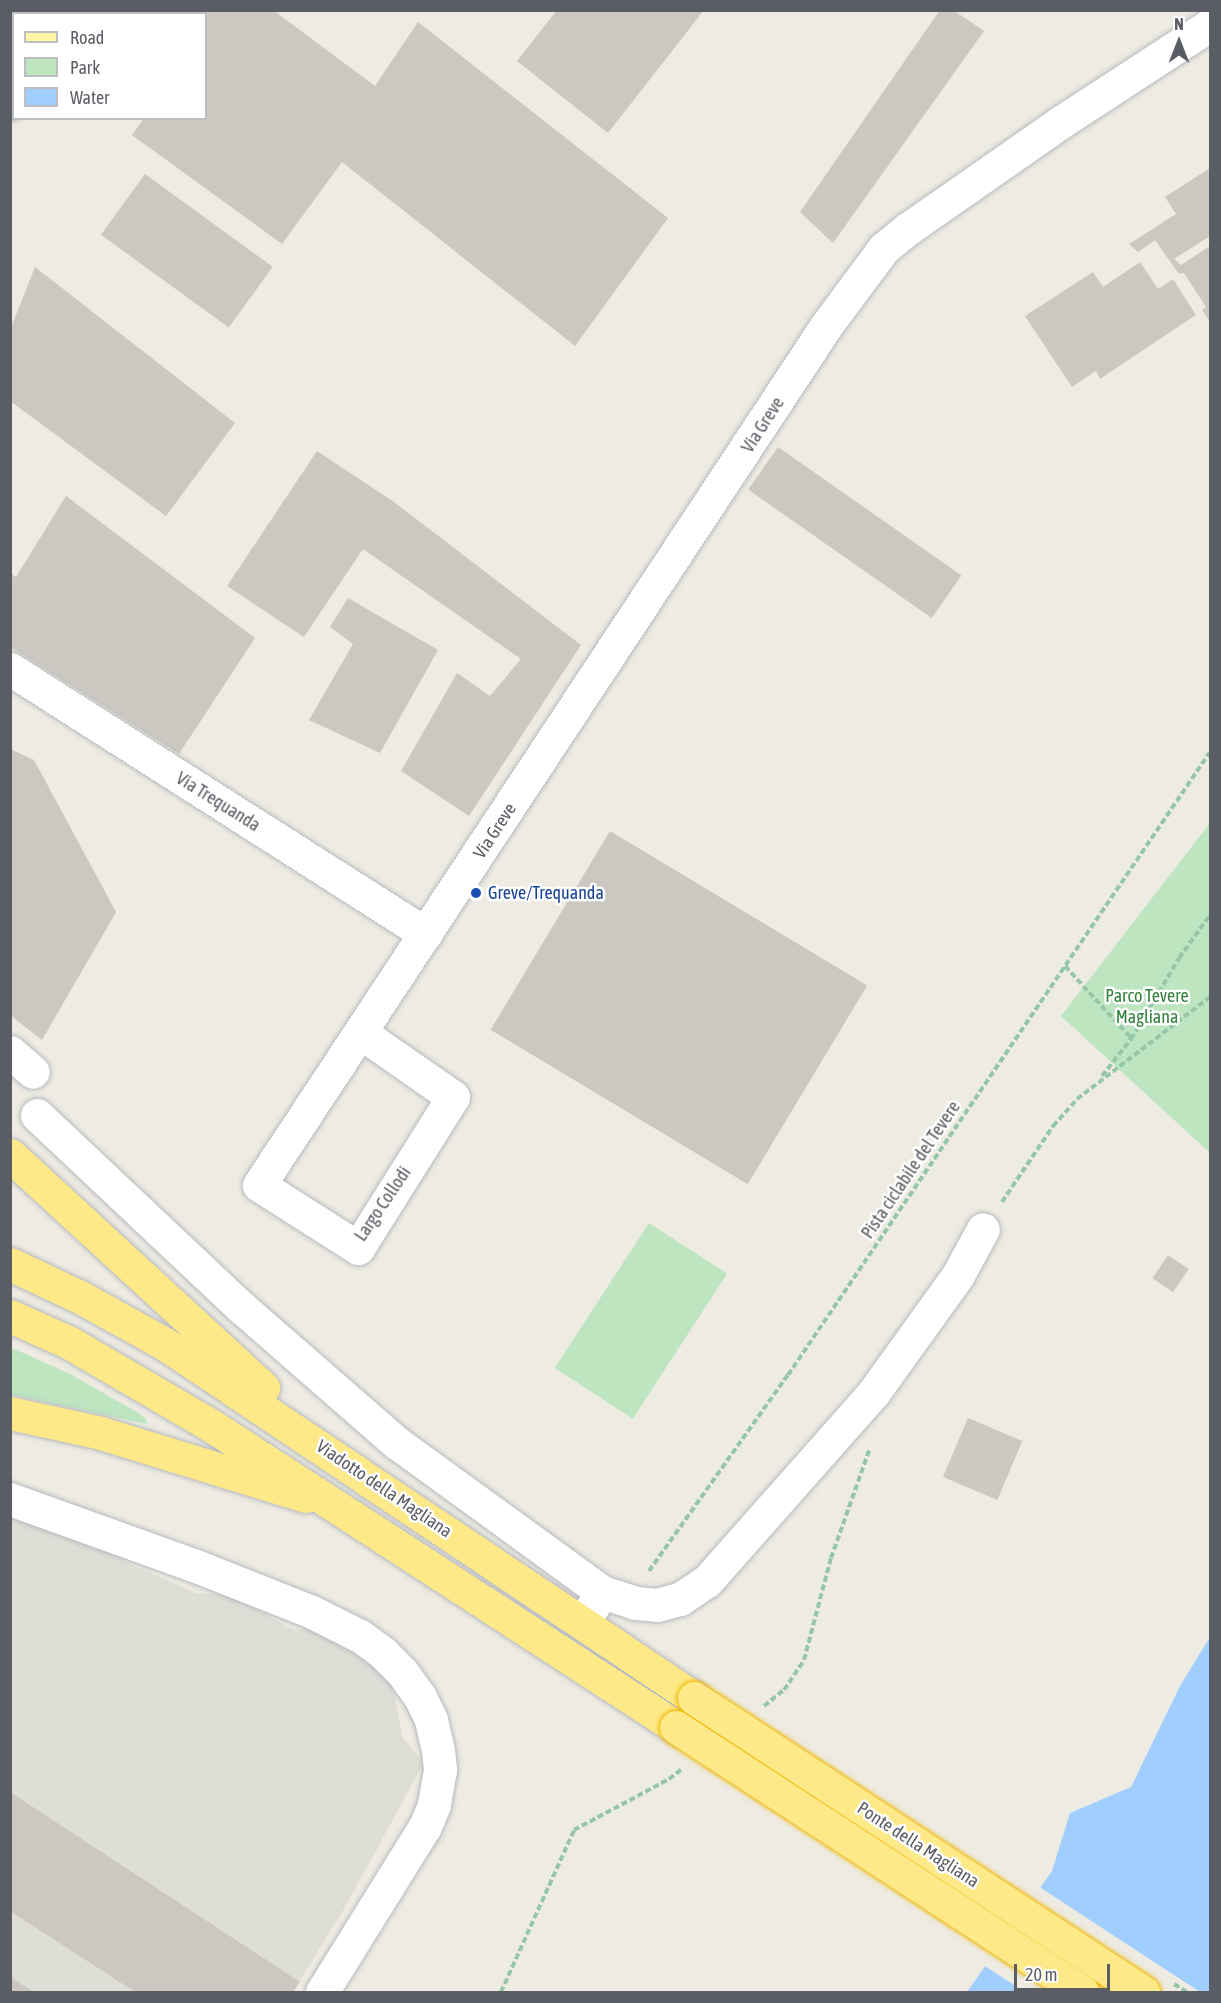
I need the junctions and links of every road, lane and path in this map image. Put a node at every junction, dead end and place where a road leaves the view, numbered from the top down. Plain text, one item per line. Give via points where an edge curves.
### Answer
1 (1210, 25) edge
2 (10, 669) edge
3 (1210, 752) edge
4 (1210, 915) edge
5 (426, 934) junction
6 (1065, 966) junction
7 (1210, 997) edge
8 (361, 1033) junction
9 (1131, 1039) junction
10 (1098, 1080) junction
11 (37, 1115) dead end
12 (10, 1155) edge
13 (983, 1229) joint
14 (10, 1264) edge
15 (10, 1316) edge
16 (10, 1413) edge
17 (870, 1447) dead end
18 (340, 1460) junction
19 (10, 1499) edge
20 (331, 1502) junction
21 (602, 1592) junction
22 (635, 1603) junction
23 (583, 1623) junction
24 (784, 1690) dead end
25 (694, 1698) joint
26 (669, 1779) dead end
27 (322, 1992) edge
28 (501, 1992) edge
29 (1082, 1992) edge
30 (1143, 1992) edge

1 - 5 street, Via Greve via 1061,122 884,248 826,326
2 - 5 street, Via Trequanda
3 - 6 path, Pista ciclabile del Tevere
4 - 9 path via 1179,958
5 - 8 street, Largo Collodi
6 - 9 path
6 - 22 path, Pista ciclabile del Tevere via 795,1365 645,1577
7 - 10 path
8 - 8 street, Largo Collodi via 258,1185 358,1248 453,1097
9 - 10 path
10 - 13 path via 1053,1126
11 - 21 street via 242,1308 397,1443
12 - 18 highway
13 - 22 street via 958,1275 874,1392 707,1581 668,1603
14 - 18 highway, Viadotto della Magliana via 165,1344
15 - 20 highway via 49,1333 212,1426
16 - 20 highway via 101,1433 237,1477
17 - 24 path via 831,1558 804,1660
18 - 23 highway, Viadotto della Magliana
19 - 27 street via 312,1612 377,1649 402,1672 420,1697 438,1749 440,1770 434,1805 424,1828
20 - 29 highway, Ponte della Magliana, bridge
21 - 22 street
21 - 23 street
23 - 25 highway, Viadotto della Magliana
25 - 30 highway, Ponte della Magliana, bridge
26 - 28 path via 574,1830

